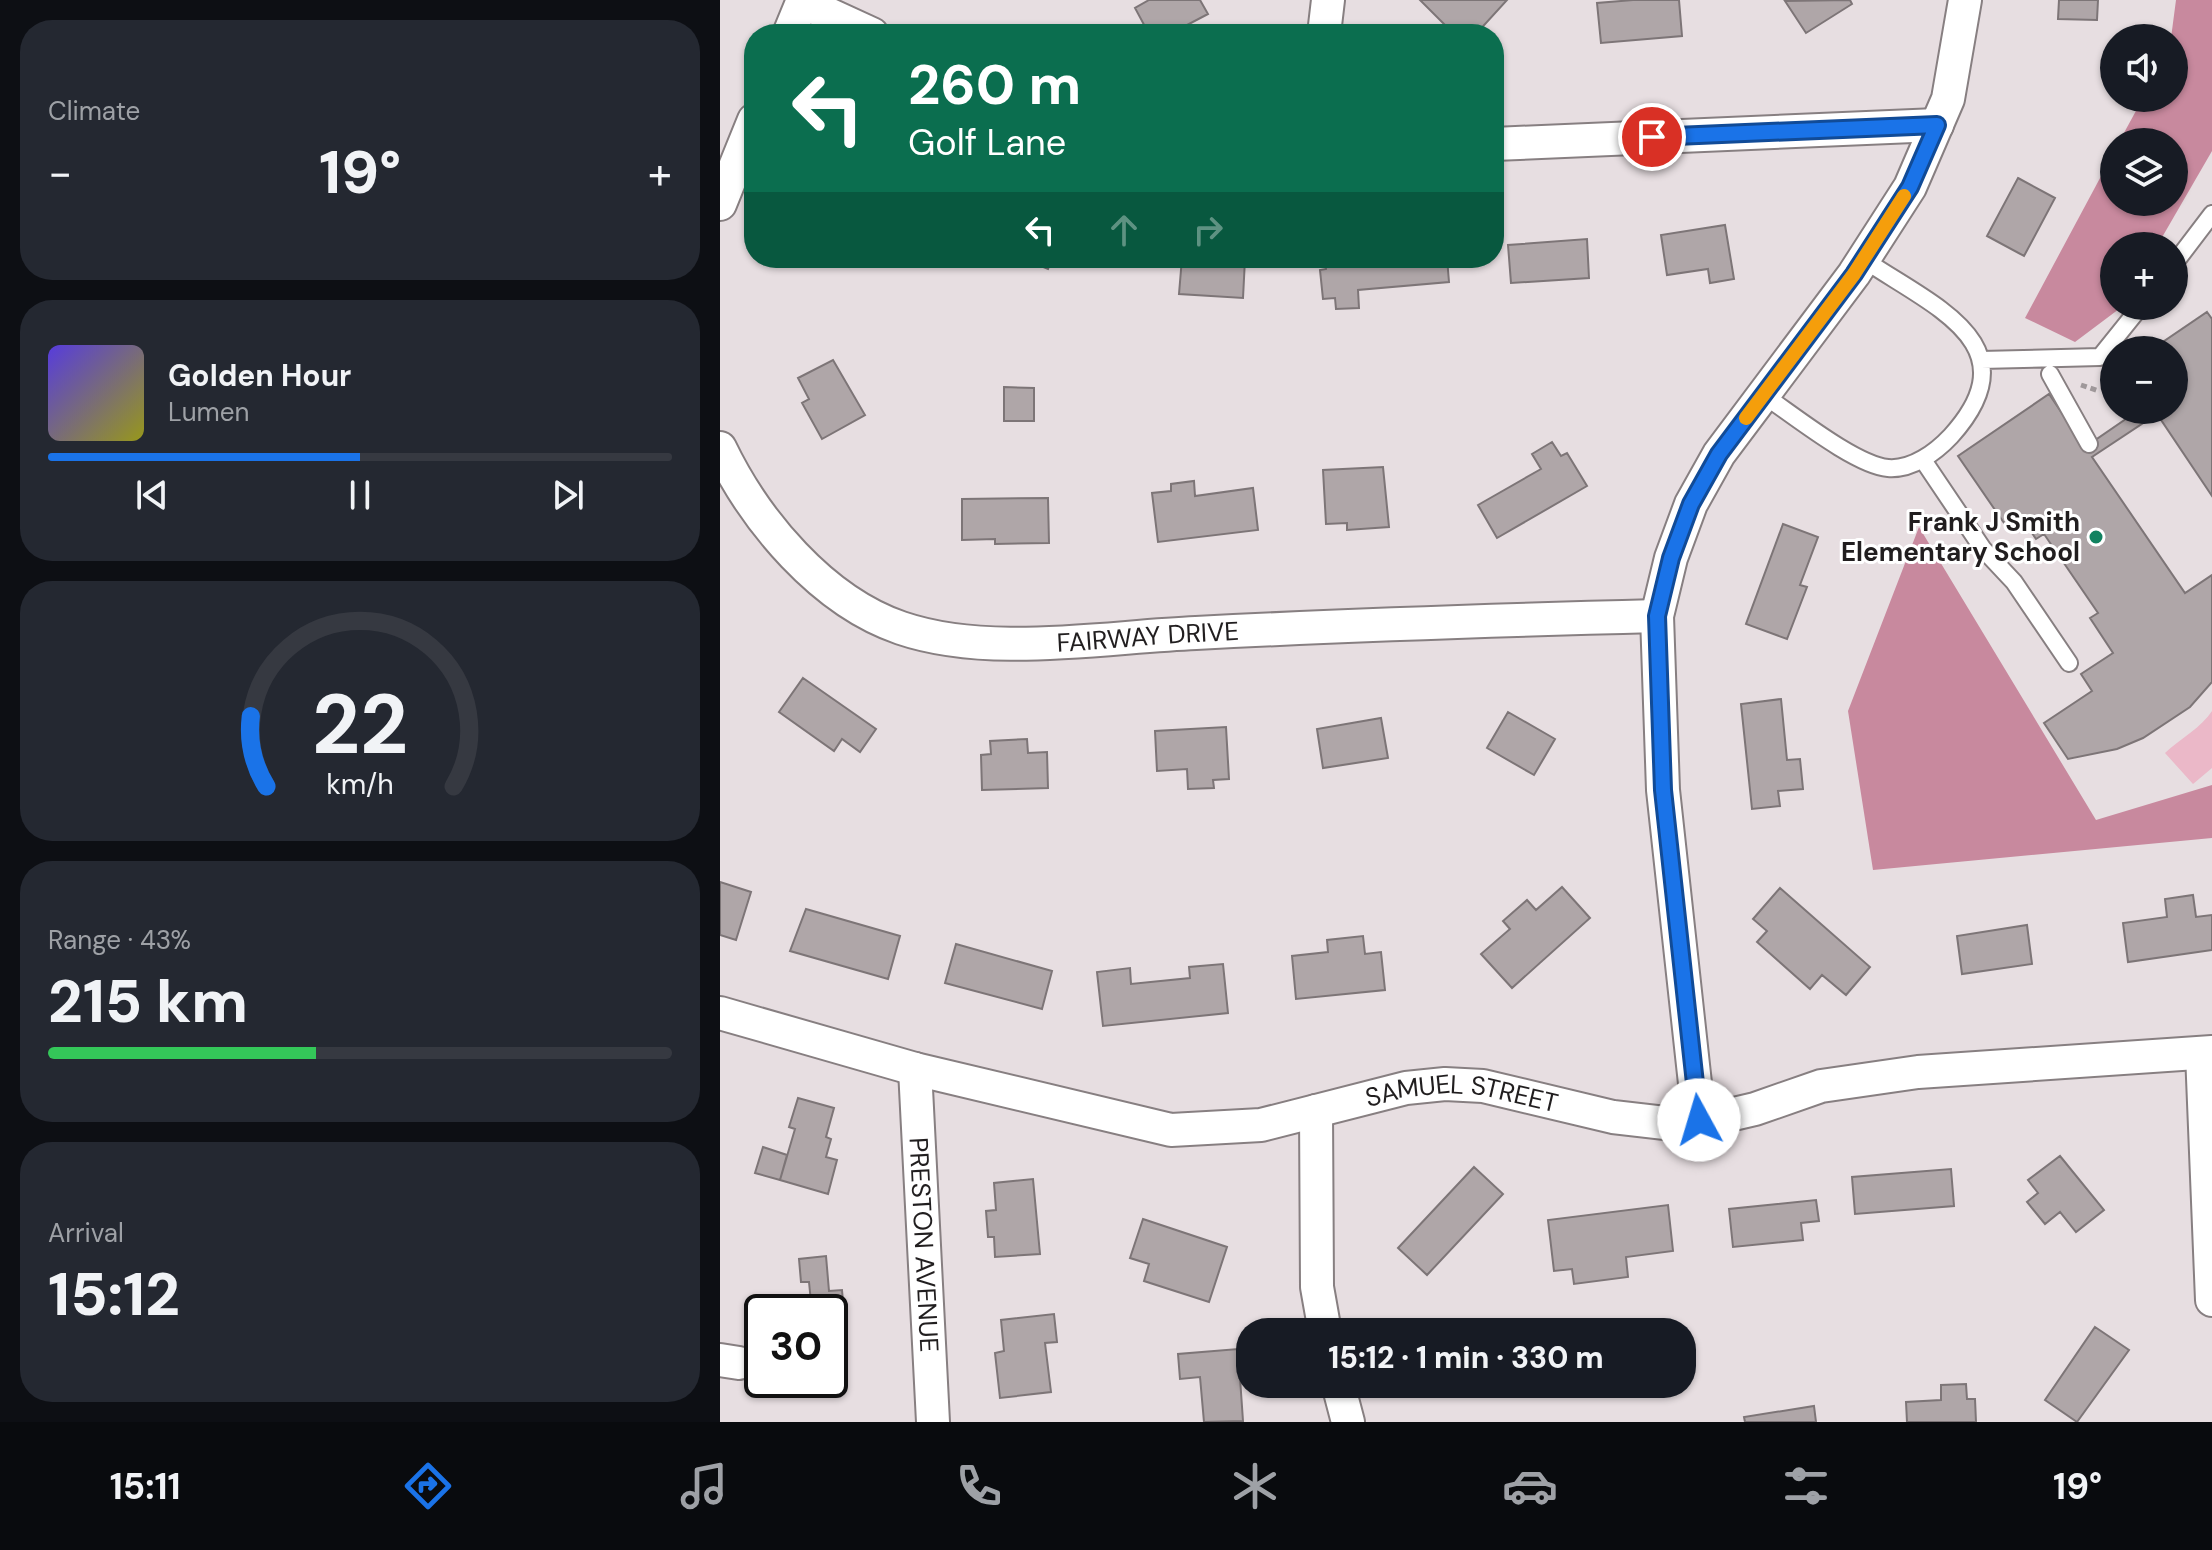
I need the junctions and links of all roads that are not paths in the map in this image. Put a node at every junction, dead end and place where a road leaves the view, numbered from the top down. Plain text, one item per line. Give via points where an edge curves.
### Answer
1 (1328, 0) edge
2 (1965, 0) edge
3 (802, 1) edge
4 (793, 24) edge
5 (851, 24) edge
6 (1325, 24) edge
7 (1937, 125) junction
8 (1504, 144) edge
9 (744, 145) edge
10 (720, 204) edge
11 (2212, 214) edge
12 (2188, 246) edge
13 (1863, 259) junction
14 (2130, 320) edge
15 (1981, 360) junction
16 (2050, 374) dead end
17 (1762, 394) junction
18 (2089, 444) dead end
19 (720, 448) edge
20 (1923, 460) junction
21 (1657, 616) junction
22 (2069, 663) dead end
23 (720, 1013) edge
24 (2207, 1052) edge
25 (915, 1069) junction
26 (1316, 1111) junction
27 (1699, 1120) junction
28 (2212, 1300) edge
29 (1323, 1318) edge
30 (1342, 1398) edge
31 (933, 1422) edge
32 (1348, 1422) edge

1 - 6 street
2 - 7 street via 1948,99
3 - 4 street
3 - 5 street
7 - 8 street
7 - 13 street via 1910,187
9 - 10 street
11 - 12 lane
13 - 15 lane via 1962,326
13 - 17 street
14 - 15 lane via 2100,357
15 - 20 lane via 1979,397 1966,419
16 - 18 lane
17 - 20 lane via 1867,463 1891,469
17 - 21 street via 1691,504
19 - 21 street, FAIRWAY DRIVE via 752,505 832,588 886,622 934,638 973,643
20 - 22 lane
21 - 27 street via 1663,790
23 - 25 street, SAMUEL STREET
24 - 27 street, SAMUEL STREET via 1918,1072 1821,1086 1755,1109
24 - 28 street
25 - 26 street, SAMUEL STREET via 1171,1130 1261,1125
25 - 31 street, PRESTON AVENUE
26 - 27 street, SAMUEL STREET via 1406,1088 1445,1084 1483,1086 1613,1117 1665,1123
26 - 29 street via 1317,1287
30 - 32 street

